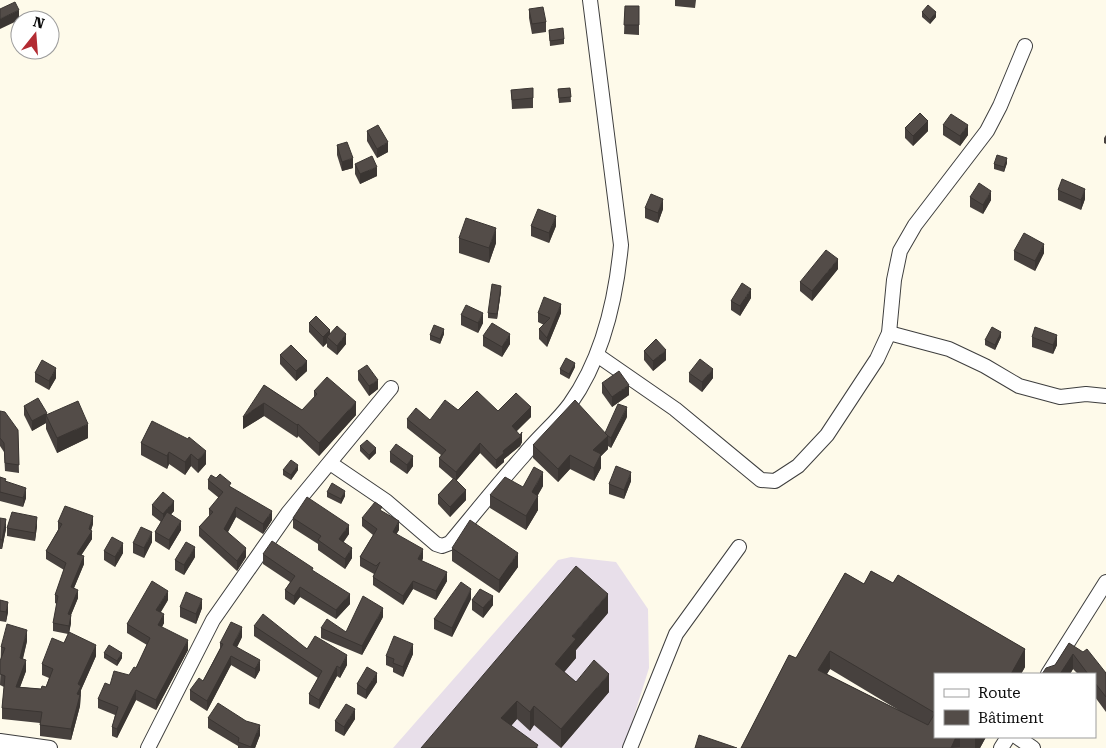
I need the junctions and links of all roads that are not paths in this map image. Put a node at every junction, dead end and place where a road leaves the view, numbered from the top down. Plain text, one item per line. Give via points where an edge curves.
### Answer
1 (590, 0) edge
2 (1025, 46) dead end
3 (889, 332) junction
4 (597, 355) junction
5 (391, 388) dead end
6 (1106, 396) edge
7 (330, 462) junction
8 (739, 547) dead end
9 (1106, 582) edge
10 (1049, 673) edge
11 (1018, 738) edge
12 (0, 741) edge
13 (50, 748) edge
14 (148, 748) edge
15 (630, 748) edge
16 (1033, 748) edge

1 - 4 street via 621,245 619,271
2 - 3 street via 987,131 915,224 900,251
3 - 4 street via 877,359 827,435 798,466 776,481 760,480 675,409
3 - 6 street via 948,349 1019,386 1060,397
4 - 7 street via 570,403 450,543 436,544 393,506
5 - 7 street
7 - 14 street via 288,513 212,620
8 - 15 street via 676,634
9 - 10 street
11 - 16 street
12 - 13 street

